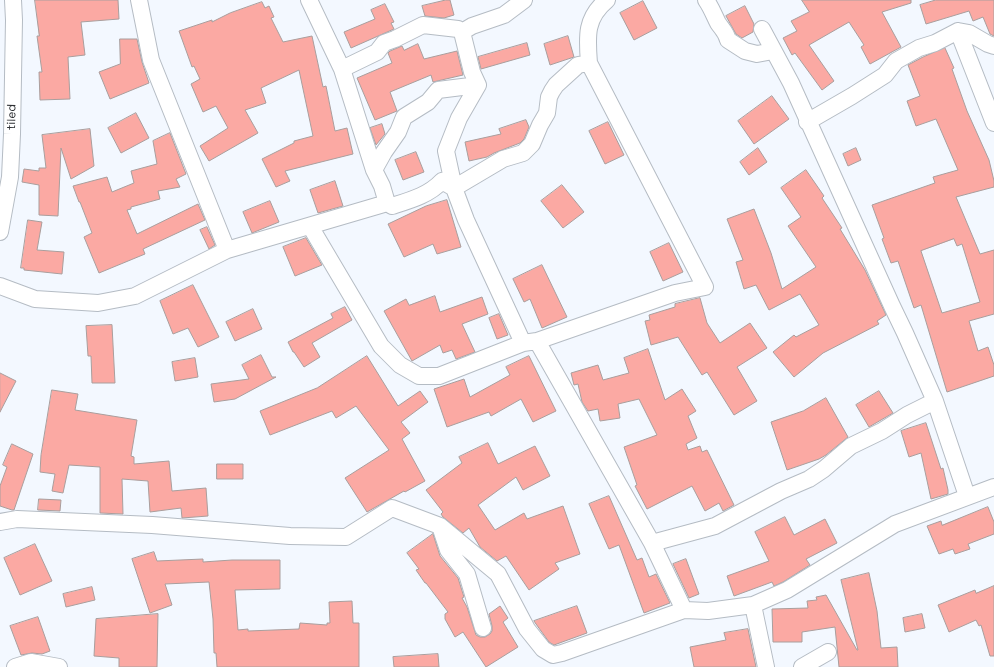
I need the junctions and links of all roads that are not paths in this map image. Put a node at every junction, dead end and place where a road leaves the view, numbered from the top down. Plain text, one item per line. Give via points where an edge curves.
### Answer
1 (13, 0) edge
2 (139, 0) edge
3 (309, 0) edge
4 (524, 0) edge
5 (607, 0) edge
6 (706, 0) edge
7 (762, 29) dead end
8 (958, 31) junction
9 (462, 32) junction
10 (994, 46) edge
11 (773, 51) junction
12 (589, 63) junction
13 (342, 69) junction
14 (478, 85) junction
15 (993, 118) edge
16 (807, 122) junction
17 (6, 133) edge
18 (374, 170) junction
19 (454, 188) junction
20 (387, 203) junction
21 (310, 226) junction
22 (0, 232) edge
23 (227, 250) junction
24 (0, 286) edge
25 (530, 342) junction
26 (935, 401) junction
27 (994, 487) edge
28 (967, 496) junction
29 (0, 522) edge
30 (440, 526) junction
31 (652, 543) junction
32 (753, 605) junction
33 (684, 610) junction
34 (483, 628) dead end
35 (828, 652) dead end
36 (15, 667) edge
37 (59, 667) edge
38 (766, 667) edge
39 (802, 667) edge

1 - 17 street, tiled via 14,28
2 - 23 street via 152,60
3 - 13 street
4 - 9 street via 504,15
5 - 12 street via 595,14 587,36
6 - 11 street via 718,23 727,33 728,40 757,54
7 - 11 street
8 - 10 street via 969,33
8 - 15 street
8 - 16 street via 896,61 885,74
9 - 13 street via 458,29 423,25 384,43 377,52
9 - 14 street
11 - 16 street via 791,83
12 - 19 street via 578,65 556,85 549,97 547,113 532,144 523,153 503,158
12 - 25 street via 705,287 675,293
13 - 18 street
14 - 18 street via 438,90 428,102 404,117 398,132
14 - 19 street via 459,118 446,151
16 - 26 street
17 - 22 street, tiled via 10,177
18 - 20 street
19 - 20 street via 442,181 416,199 392,206
19 - 25 street via 466,220
20 - 21 street
21 - 23 street
21 - 25 street via 381,346 400,364 419,376 439,376
23 - 24 street via 135,296 98,303 35,299
25 - 31 street
26 - 28 street
26 - 31 street via 851,446 809,479 715,526
27 - 28 street
28 - 32 street via 895,524 787,590
29 - 30 street via 17,520 144,525 290,536 346,537 392,508
30 - 33 street via 498,574 527,629 543,649 553,655
30 - 34 street via 448,550 467,574
31 - 33 street
32 - 33 street via 708,611
32 - 38 street
35 - 39 street
36 - 37 street via 31,662

